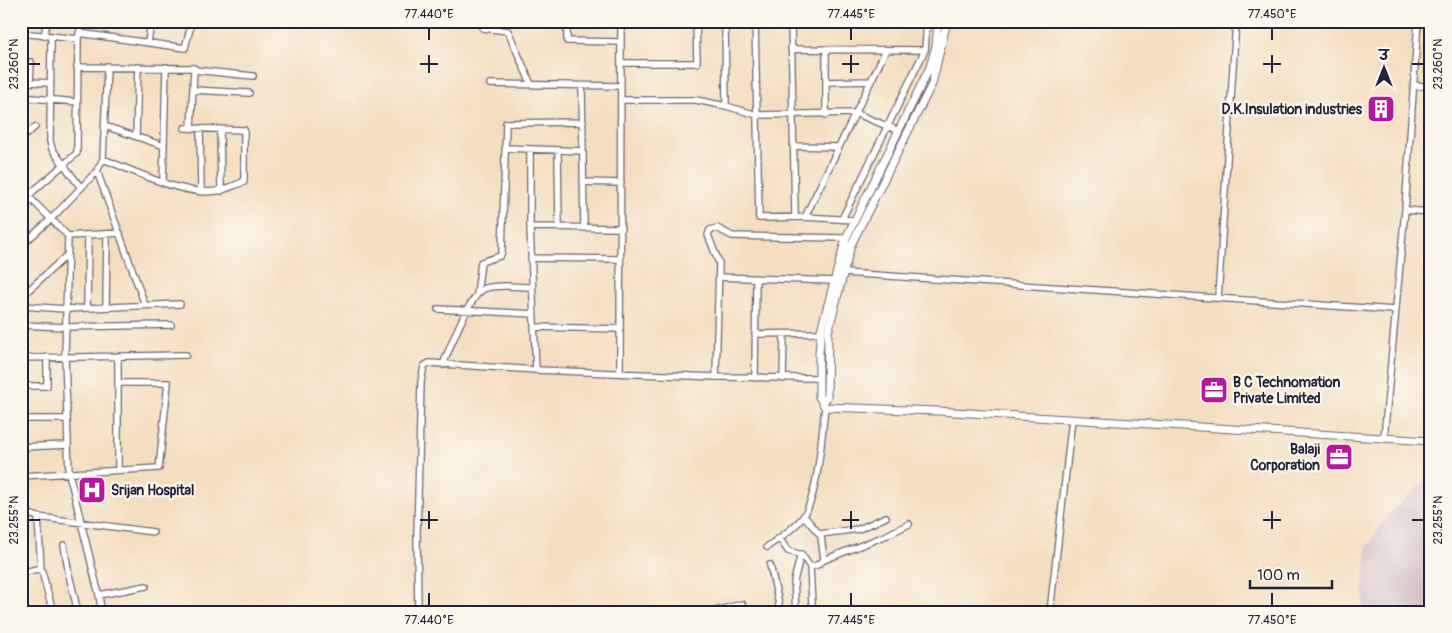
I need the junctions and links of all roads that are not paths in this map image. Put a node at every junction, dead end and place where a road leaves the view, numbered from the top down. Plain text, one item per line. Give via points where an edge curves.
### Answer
1 (47, 21) edge
2 (82, 21) edge
3 (151, 21) edge
4 (167, 21) edge
5 (567, 21) edge
6 (621, 21) edge
7 (696, 21) edge
8 (725, 21) edge
9 (755, 21) edge
10 (791, 21) edge
11 (927, 21) edge
12 (938, 21) edge
13 (947, 21) edge
14 (1236, 21) edge
15 (1418, 21) edge
16 (191, 23) edge
17 (483, 28) dead end
18 (21, 33) edge
19 (44, 36) junction
20 (51, 36) junction
21 (78, 36) junction
22 (621, 42) junction
23 (148, 43) junction
24 (791, 49) junction
25 (826, 49) junction
26 (886, 50) junction
27 (925, 50) junction
28 (30, 62) dead end
29 (621, 63) junction
30 (77, 66) junction
31 (107, 66) junction
32 (138, 67) junction
33 (166, 67) junction
34 (194, 70) junction
35 (254, 76) dead end
36 (871, 81) junction
37 (826, 82) junction
38 (50, 83) junction
39 (490, 84) dead end
40 (531, 84) junction
41 (1414, 85) junction
42 (582, 86) junction
43 (621, 86) junction
44 (1431, 87) edge
45 (192, 90) junction
46 (249, 93) dead end
47 (21, 98) edge
48 (50, 100) junction
49 (621, 100) junction
50 (77, 102) junction
51 (726, 106) junction
52 (855, 113) junction
53 (793, 114) junction
54 (826, 114) junction
55 (756, 115) junction
56 (583, 122) junction
57 (105, 126) junction
58 (887, 126) junction
59 (35, 127) dead end
60 (200, 128) junction
61 (220, 129) junction
62 (899, 130) junction
63 (136, 136) junction
64 (22, 137) edge
65 (164, 146) junction
66 (793, 146) junction
67 (839, 147) junction
68 (506, 148) junction
69 (530, 149) junction
70 (558, 150) junction
71 (583, 150) junction
72 (103, 159) junction
73 (64, 165) junction
74 (97, 171) junction
75 (163, 182) junction
76 (583, 182) junction
77 (621, 183) junction
78 (81, 188) junction
79 (21, 189) edge
80 (221, 191) junction
81 (201, 192) junction
82 (28, 196) junction
83 (21, 202) edge
84 (1405, 210) junction
85 (1431, 212) edge
86 (795, 217) junction
87 (805, 217) junction
88 (52, 218) junction
89 (842, 219) junction
90 (855, 220) junction
91 (530, 227) junction
92 (559, 227) junction
93 (584, 228) junction
94 (620, 228) junction
95 (120, 233) junction
96 (107, 234) junction
97 (68, 236) junction
98 (88, 236) junction
99 (846, 238) junction
100 (21, 246) edge
101 (66, 256) junction
102 (531, 258) junction
103 (620, 260) junction
104 (844, 273) junction
105 (719, 277) junction
106 (756, 278) junction
107 (834, 280) junction
108 (532, 287) junction
109 (477, 294) junction
110 (21, 296) edge
111 (1218, 298) junction
112 (180, 304) dead end
113 (145, 305) junction
114 (21, 306) edge
115 (106, 306) junction
116 (86, 308) junction
117 (66, 309) junction
118 (438, 309) dead end
119 (1395, 310) junction
120 (466, 311) junction
121 (533, 314) junction
122 (21, 325) edge
123 (171, 325) dead end
124 (534, 326) junction
125 (65, 327) junction
126 (620, 329) junction
127 (821, 333) junction
128 (755, 334) junction
129 (784, 335) junction
130 (186, 355) dead end
131 (118, 356) junction
132 (47, 357) junction
133 (65, 357) junction
134 (21, 358) edge
135 (443, 365) junction
136 (536, 370) junction
137 (620, 372) junction
138 (716, 377) junction
139 (755, 378) junction
140 (819, 378) junction
141 (782, 379) junction
142 (118, 383) junction
143 (21, 386) edge
144 (824, 405) junction
145 (21, 419) edge
146 (66, 419) junction
147 (1072, 419) junction
148 (1384, 438) junction
149 (1431, 441) edge
150 (68, 445) junction
151 (21, 447) edge
152 (118, 470) junction
153 (69, 473) junction
154 (21, 476) edge
155 (21, 511) edge
156 (804, 516) junction
157 (38, 517) junction
158 (886, 517) dead end
159 (82, 521) junction
160 (909, 524) dead end
161 (153, 532) dead end
162 (820, 534) junction
163 (779, 538) junction
164 (64, 546) dead end
165 (767, 547) dead end
166 (801, 554) junction
167 (824, 560) junction
168 (770, 565) dead end
169 (810, 567) junction
170 (41, 568) junction
171 (21, 573) edge
172 (146, 586) dead end
173 (99, 595) junction
174 (812, 604) dead end
175 (728, 610) edge
176 (53, 612) edge
177 (78, 612) edge
178 (93, 612) edge
179 (418, 612) edge
180 (711, 612) edge
181 (744, 612) edge
182 (778, 612) edge
183 (796, 612) edge
184 (1050, 612) edge

1 - 19 street
2 - 21 street
3 - 23 street
4 - 16 street
5 - 22 street via 567,42
6 - 22 street
7 - 29 street via 697,63
8 - 51 street
9 - 55 street
10 - 24 street
11 - 27 street
12 - 62 street via 930,66
13 - 104 street via 932,84 854,236
14 - 111 street
15 - 41 street
16 - 23 street via 185,48
17 - 40 street via 508,30
18 - 19 street
19 - 20 street
20 - 21 street
20 - 38 street
21 - 23 street
21 - 30 street
22 - 29 street
24 - 25 street
24 - 53 street
25 - 26 street
25 - 37 street
26 - 27 street
26 - 36 street
27 - 58 street
28 - 38 street via 30,82
29 - 43 street
30 - 31 street
30 - 50 street
31 - 32 street
31 - 57 street
32 - 33 street
32 - 63 street
33 - 34 street
33 - 65 street
34 - 35 street
34 - 45 street
36 - 37 street
36 - 52 street
37 - 54 street
38 - 48 street
39 - 40 street
40 - 42 street
41 - 44 street
41 - 84 street
42 - 43 street
42 - 56 street
43 - 49 street
45 - 46 street
45 - 60 street via 188,128
47 - 48 street
48 - 50 street
48 - 73 street via 50,141
49 - 51 street via 696,100
49 - 77 street
50 - 73 street via 77,153
51 - 55 street
52 - 54 street
52 - 58 street
52 - 67 street
53 - 54 street
53 - 55 street
53 - 66 street
55 - 86 street via 759,218
56 - 68 street via 506,123
56 - 71 street
57 - 63 street
57 - 72 street
58 - 62 street
58 - 89 street
59 - 64 street
60 - 61 street
60 - 81 street
61 - 80 street
61 - 80 street via 244,130 244,182
62 - 90 street
63 - 65 street
65 - 75 street
66 - 67 street
66 - 86 street
67 - 87 street
68 - 69 street
68 - 109 street via 502,252 500,256 481,262
69 - 70 street
69 - 91 street
70 - 71 street
70 - 92 street
71 - 76 street
72 - 74 street
72 - 75 street
73 - 78 street
73 - 82 street
74 - 78 street
74 - 95 street
75 - 81 street
76 - 77 street
76 - 93 street
77 - 94 street
78 - 88 street
79 - 82 street
80 - 81 street
82 - 83 street
82 - 88 street
84 - 85 street
84 - 119 street
86 - 87 street
87 - 89 street
88 - 97 street
88 - 100 street
89 - 90 street
90 - 99 street
91 - 92 street
91 - 102 street
92 - 93 street
93 - 94 street
94 - 103 street
95 - 96 street
95 - 113 street
96 - 98 street
96 - 115 street
97 - 98 street
97 - 101 street
98 - 116 street
99 - 105 street via 732,236 713,228 708,235 719,263
99 - 107 street
101 - 110 street
101 - 117 street
102 - 103 street
102 - 108 street
103 - 126 street
104 - 111 street
104 - 144 street via 828,332
105 - 106 street
105 - 138 street
106 - 107 street
106 - 128 street
107 - 127 street
108 - 109 street via 495,286 483,288
108 - 121 street
109 - 120 street
111 - 119 street
112 - 113 street
113 - 115 street
114 - 117 street
115 - 116 street
116 - 117 street
117 - 125 street
118 - 120 street
119 - 148 street
120 - 121 street
120 - 135 street
121 - 124 street
122 - 125 street
123 - 125 street
124 - 126 street
124 - 136 street
125 - 133 street
126 - 137 street
127 - 129 street
127 - 140 street
128 - 129 street
128 - 139 street
129 - 141 street
130 - 131 street
131 - 133 street
131 - 142 street
132 - 133 street
132 - 134 street
132 - 143 street via 47,386
133 - 146 street
135 - 136 street
135 - 179 street via 429,364 422,369
136 - 137 street
137 - 138 street
138 - 139 street
139 - 141 street
140 - 141 street
140 - 144 street via 819,397
142 - 152 street
142 - 152 street via 168,382 159,468
144 - 147 street
144 - 156 street via 813,498
145 - 146 street
146 - 150 street
147 - 148 street
147 - 184 street
148 - 149 street
150 - 151 street
150 - 153 street
152 - 153 street
153 - 154 street
153 - 159 street
155 - 157 street
156 - 162 street
156 - 163 street
157 - 159 street
157 - 170 street
158 - 162 street via 859,529
159 - 161 street
159 - 173 street
160 - 167 street
162 - 167 street
163 - 165 street
163 - 166 street via 788,551
164 - 177 street
166 - 169 street
166 - 183 street via 794,581
167 - 169 street
168 - 182 street
169 - 174 street
170 - 171 street
170 - 176 street
172 - 173 street
173 - 178 street via 101,608
175 - 180 street
175 - 181 street via 742,604

